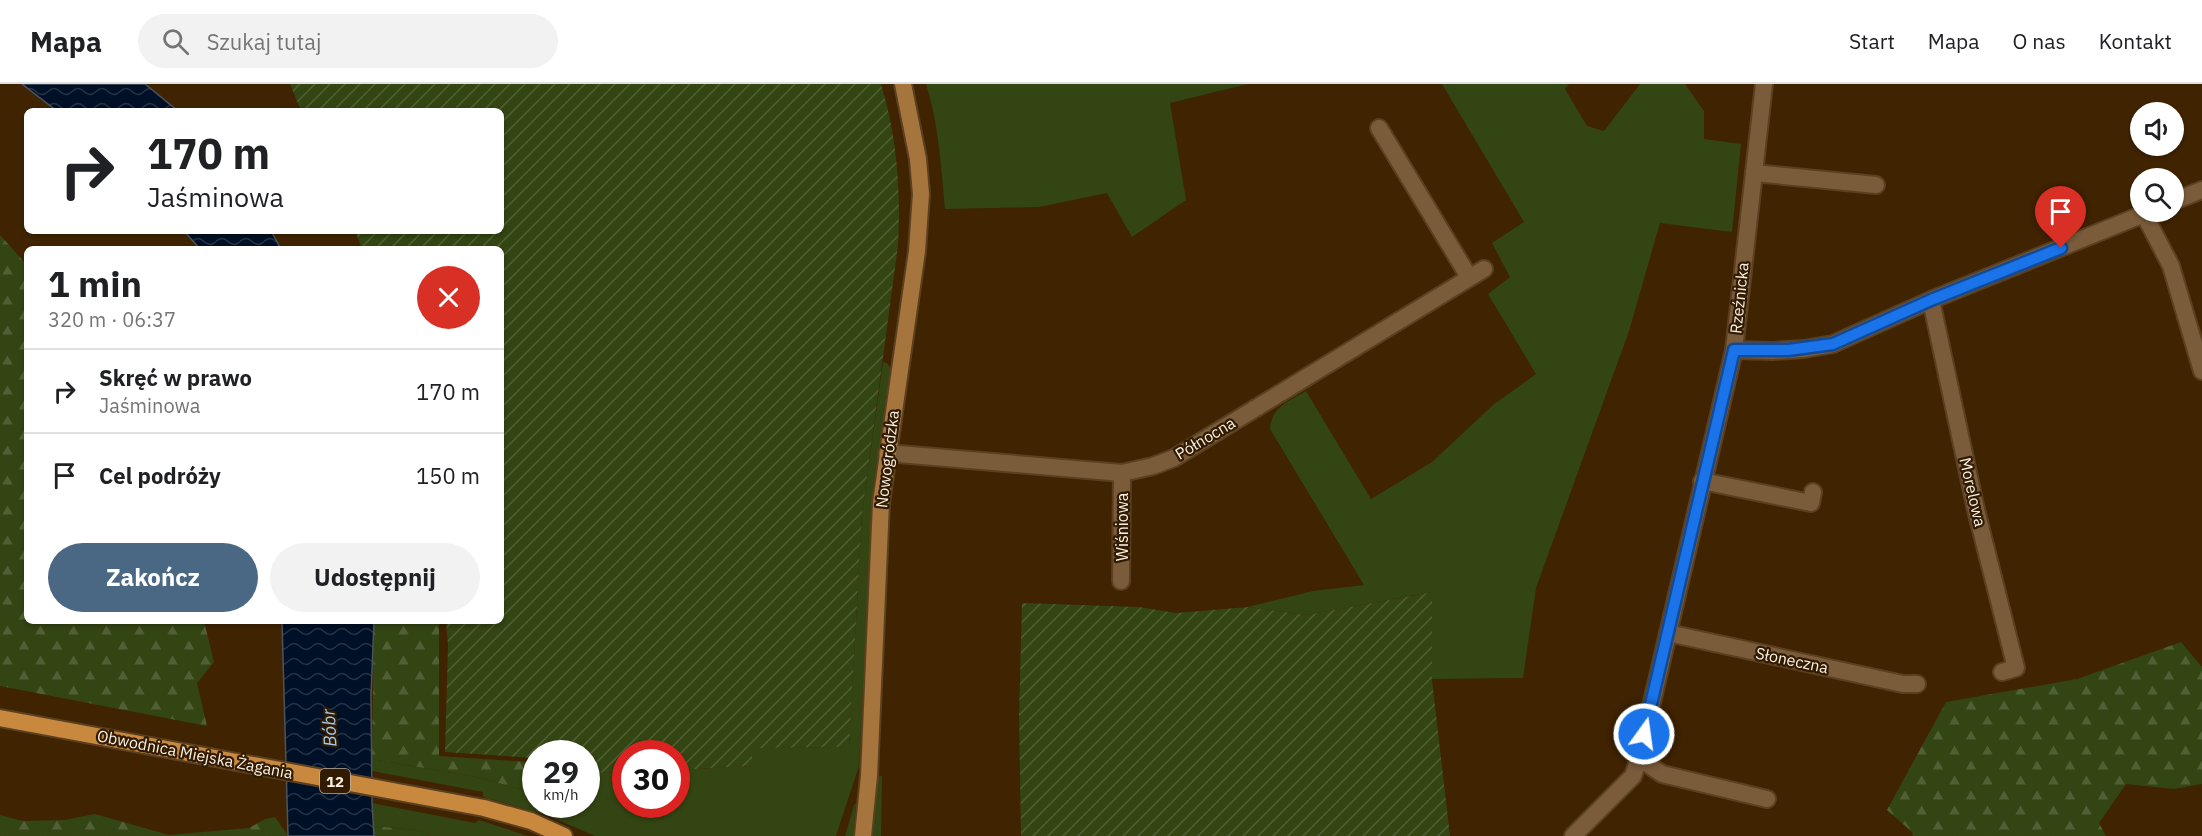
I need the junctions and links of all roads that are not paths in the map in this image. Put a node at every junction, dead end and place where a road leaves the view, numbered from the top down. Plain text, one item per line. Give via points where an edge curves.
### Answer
1 (903, 84) edge
2 (1764, 84) edge
3 (1379, 128) dead end
4 (1754, 173) junction
5 (1876, 185) dead end
6 (2202, 190) edge
7 (2184, 197) edge
8 (2130, 219) edge
9 (2151, 222) edge
10 (1931, 300) junction
11 (1734, 350) junction
12 (2202, 370) edge
13 (887, 453) junction
14 (1122, 473) junction
15 (1702, 481) junction
16 (1813, 492) dead end
17 (1122, 581) dead end
18 (1668, 633) junction
19 (2002, 672) dead end
20 (1917, 684) dead end
21 (0, 718) edge
22 (1639, 758) junction
23 (1767, 799) dead end
24 (564, 836) edge
25 (862, 836) edge
26 (1573, 836) edge

1 - 13 main road, Nowogródzka via 921,194 917,251
2 - 4 street, Rzeźnicka
3 - 14 street, Północna via 1476,273 1174,458
4 - 5 street
4 - 11 street, Rzeźnicka
6 - 7 street
8 - 10 street
9 - 12 street via 2171,266
10 - 11 street via 1833,344
10 - 19 street, Morelowa via 1976,510 2016,668
11 - 15 street, Rzeźnicka
13 - 14 street, Północna
13 - 25 main road, Nowogródzka via 879,536 869,776
14 - 17 street, Wiśniowa
15 - 16 street via 1811,503
15 - 18 street, Rzeźnicka
18 - 20 street, Słoneczna
18 - 22 street, Rzeźnicka
21 - 24 main road, Obwodnica Miejska Żagania / 12 via 484,808 531,821
22 - 23 street via 1662,774
22 - 26 street, Rzeźnicka via 1633,776

